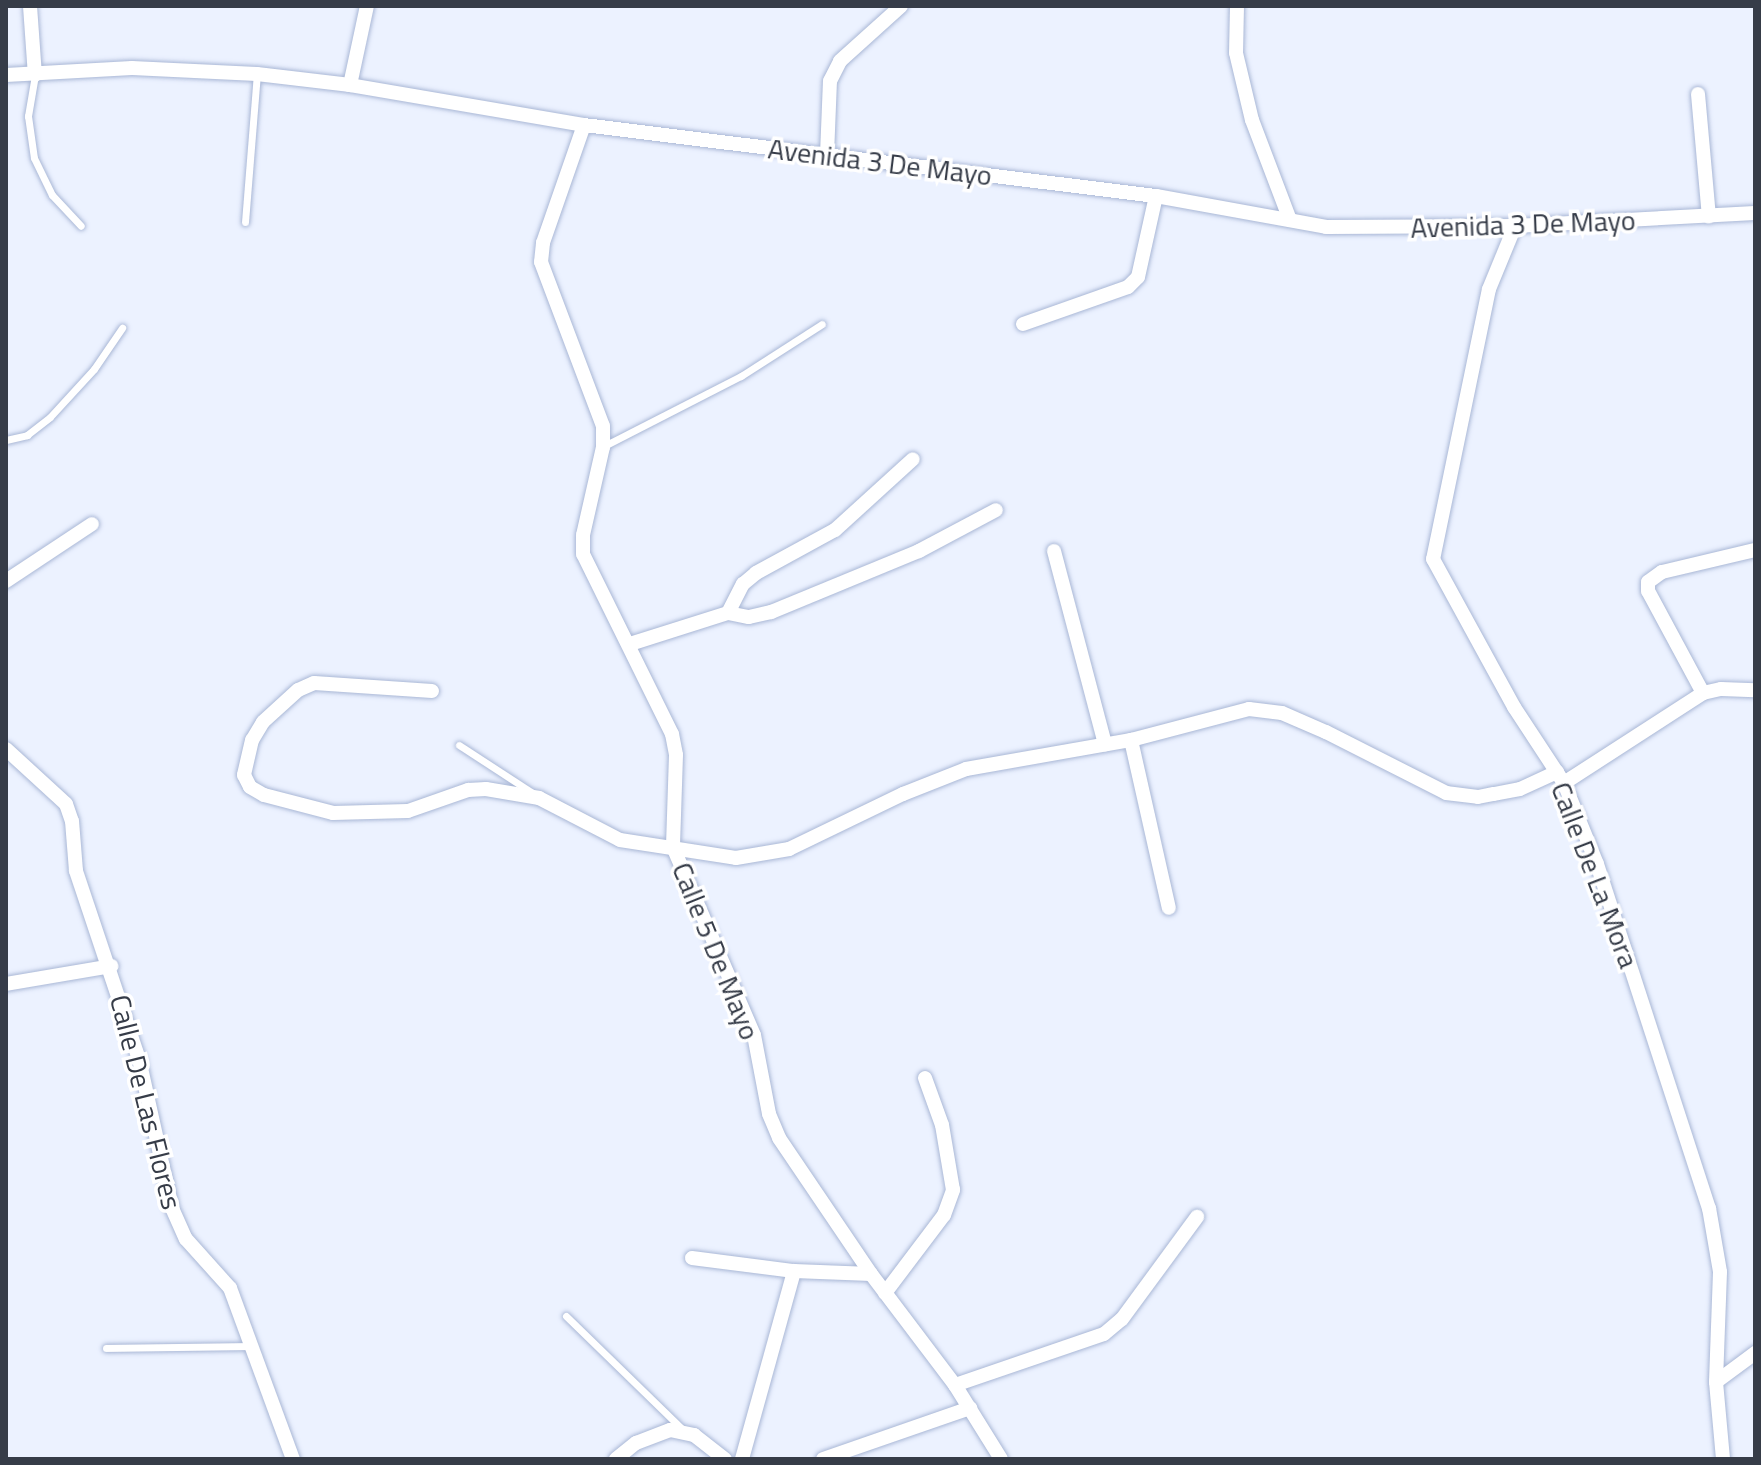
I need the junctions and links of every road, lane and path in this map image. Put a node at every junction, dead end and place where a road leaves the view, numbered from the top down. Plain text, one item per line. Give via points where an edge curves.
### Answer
1 (30, 6) edge
2 (367, 6) edge
3 (901, 6) edge
4 (1237, 6) edge
5 (257, 74) junction
6 (6, 75) edge
7 (35, 75) junction
8 (350, 85) junction
9 (1698, 94) dead end
10 (584, 125) junction
11 (827, 155) junction
12 (1156, 196) junction
13 (1755, 213) edge
14 (1709, 217) junction
15 (1290, 220) junction
16 (245, 222) dead end
17 (81, 226) dead end
18 (1515, 226) junction
19 (822, 324) dead end
20 (1023, 324) dead end
21 (122, 328) dead end
22 (6, 440) edge
23 (603, 447) junction
24 (913, 459) dead end
25 (996, 510) dead end
26 (92, 524) dead end
27 (1755, 550) edge
28 (1054, 551) dead end
29 (6, 581) edge
30 (728, 613) junction
31 (630, 644) junction
32 (1755, 690) edge
33 (432, 691) dead end
34 (1703, 693) junction
35 (1131, 740) junction
36 (1105, 744) junction
37 (459, 745) dead end
38 (6, 749) edge
39 (1560, 778) junction
40 (539, 798) junction
41 (673, 847) junction
42 (1169, 908) dead end
43 (111, 966) junction
44 (6, 984) edge
45 (925, 1078) dead end
46 (1197, 1217) dead end
47 (692, 1258) dead end
48 (794, 1271) junction
49 (871, 1274) junction
50 (885, 1293) junction
51 (566, 1316) dead end
52 (249, 1346) junction
53 (106, 1348) dead end
54 (1755, 1353) edge
55 (1716, 1382) junction
56 (955, 1385) junction
57 (970, 1408) junction
58 (683, 1430) junction
59 (293, 1459) edge
60 (616, 1459) edge
61 (725, 1459) edge
62 (742, 1459) edge
63 (823, 1459) edge
64 (1001, 1459) edge
65 (1723, 1459) edge

1 - 7 street
2 - 8 street
3 - 11 street via 840,61 830,81
4 - 15 street via 1236,53 1252,120
5 - 7 street, Avenida 3 De Mayo via 132,68
5 - 8 street, Avenida 3 De Mayo
5 - 16 lane
6 - 7 street, Avenida 3 De Mayo
7 - 17 lane via 28,116 34,158 52,195
8 - 10 street, Avenida 3 De Mayo
9 - 14 street
10 - 11 street, Avenida 3 De Mayo
10 - 23 street, Calle 5 De Mayo via 541,262 598,407
11 - 12 street, Avenida 3 De Mayo
12 - 15 street, Avenida 3 De Mayo
12 - 20 street via 1138,277 1128,287
13 - 14 street, Avenida 3 De Mayo
14 - 18 street, Avenida 3 De Mayo
15 - 18 street, Avenida 3 De Mayo via 1392,229
18 - 39 street, Calle De La Mora via 1489,289 1433,559 1514,707
19 - 23 lane via 741,376
21 - 22 lane via 94,369 50,417 27,435
23 - 31 street, Calle 5 De Mayo via 583,554
24 - 30 street via 835,530 756,573 743,584
25 - 30 street via 919,551 771,612 749,617
26 - 29 street
27 - 34 street via 1662,572 1648,582
28 - 36 street
30 - 31 street
31 - 41 street, Calle 5 De Mayo via 672,734
32 - 34 street
33 - 40 street via 314,683 298,690 263,722 252,740 244,775 250,787 264,795 333,813 408,811 468,790
34 - 39 street
35 - 36 street
35 - 39 street via 1260,708 1326,732 1446,793 1478,797
35 - 42 street
36 - 41 street via 966,769 903,794 828,834 764,856 736,858
37 - 40 lane
38 - 43 street, Calle De Las Flores via 66,804 76,871
39 - 55 street, Calle De La Mora via 1597,864 1709,1208 1720,1272
40 - 41 street via 620,840
41 - 49 street, Calle 5 De Mayo via 754,1035 769,1114 779,1138
43 - 44 street
43 - 52 street, Calle De Las Flores via 139,1059 172,1208 186,1239 230,1288
45 - 50 street via 945,1137 953,1190 944,1215
46 - 56 street via 1122,1319 1104,1334
47 - 48 street
48 - 49 street
48 - 62 street
49 - 50 street, Calle 5 De Mayo
50 - 56 street, Calle 5 De Mayo
51 - 58 lane
52 - 53 lane
52 - 59 street, Calle De Las Flores
54 - 55 street
55 - 65 street, Calle De La Mora
56 - 57 street, Calle 5 De Mayo
57 - 63 street
57 - 64 street, Calle 5 De Mayo
58 - 60 street via 654,1434
58 - 61 street

